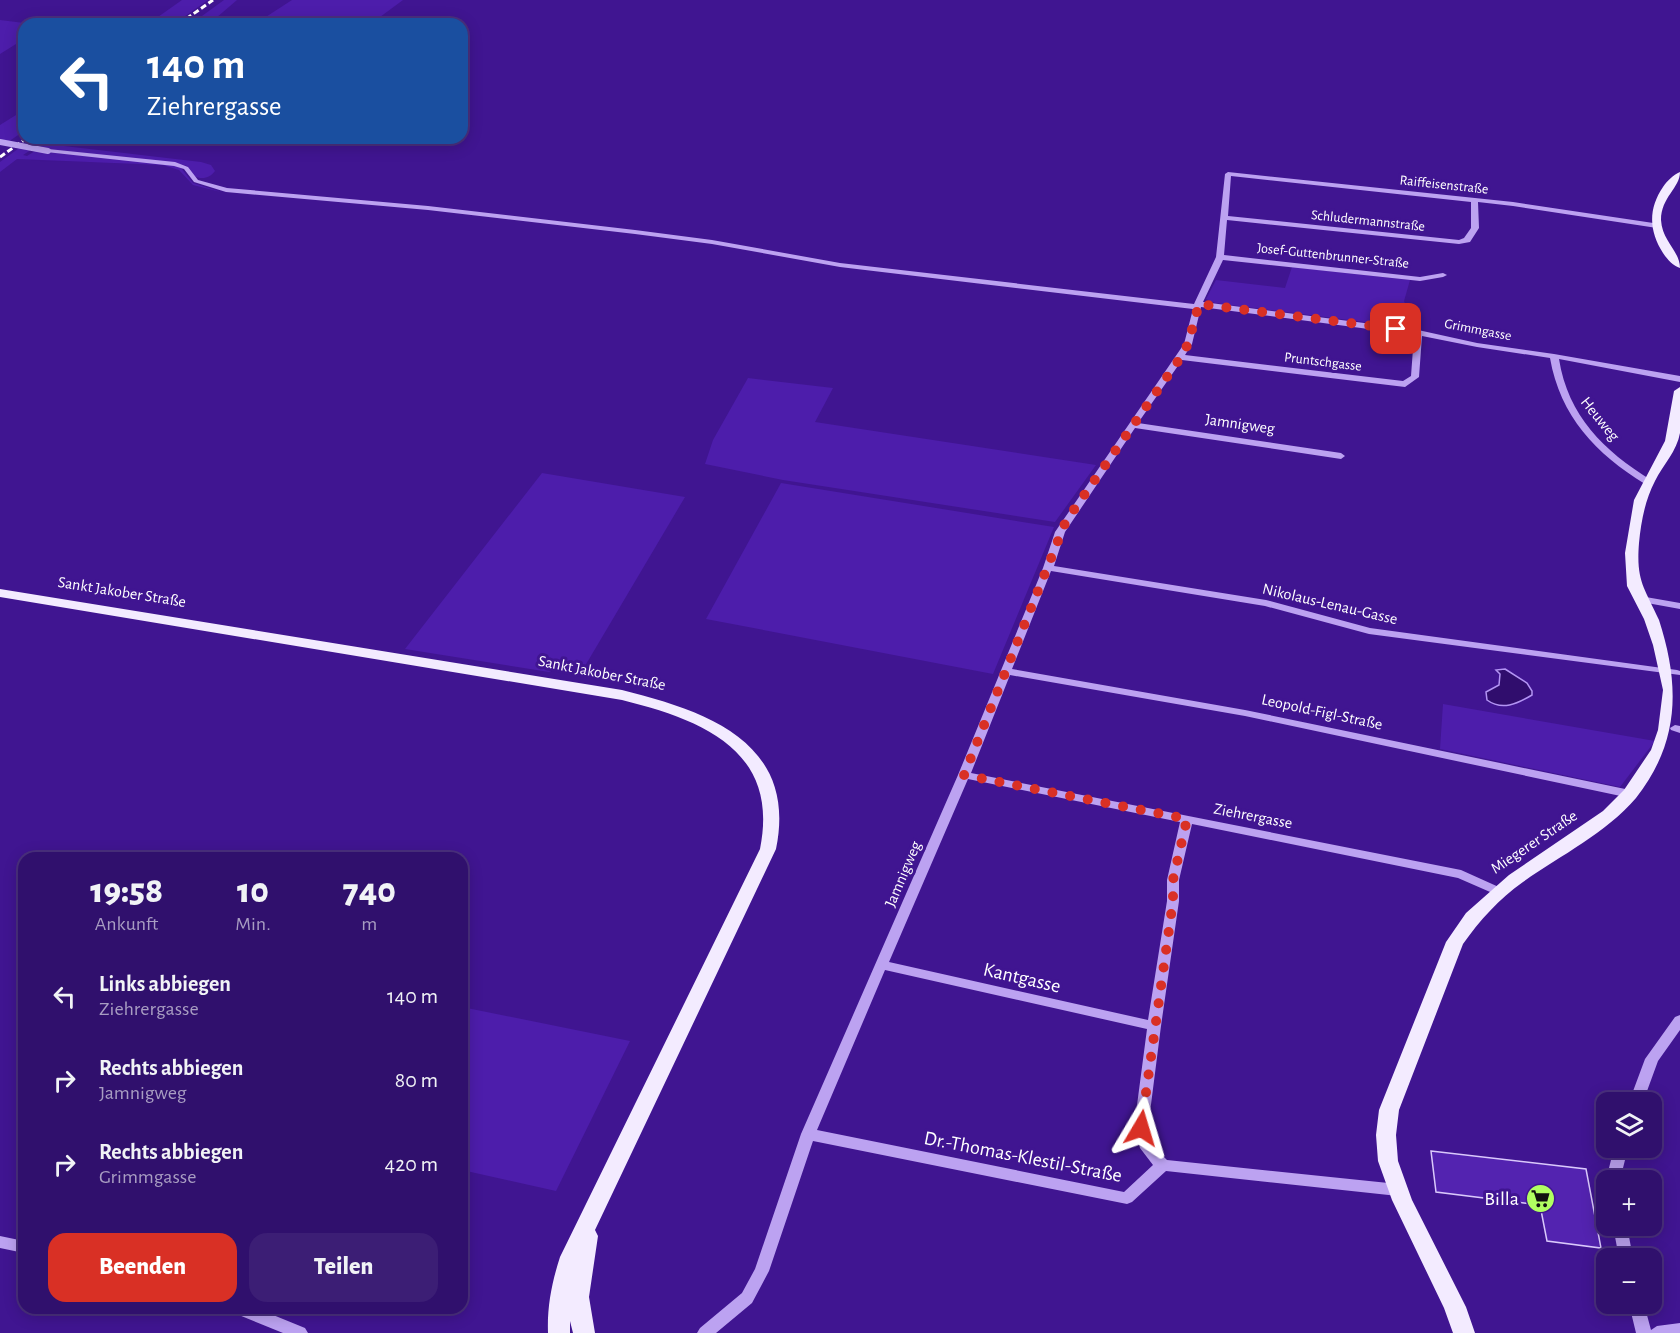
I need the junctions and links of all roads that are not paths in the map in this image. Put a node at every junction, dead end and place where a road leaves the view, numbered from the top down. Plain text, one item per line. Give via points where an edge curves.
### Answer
1 (0, 142) edge
2 (1228, 174) joint
3 (1680, 175) edge
4 (1474, 200) junction
5 (1225, 218) junction
6 (1657, 226) junction
7 (1220, 257) junction
8 (1680, 266) edge
9 (1443, 275) dead end
10 (1198, 306) junction
11 (1418, 332) junction
12 (1554, 356) junction
13 (1181, 357) junction
14 (1680, 380) edge
15 (1680, 392) edge
16 (1133, 425) junction
17 (1341, 456) dead end
18 (1648, 482) junction
19 (1048, 568) junction
20 (0, 593) edge
21 (1640, 599) junction
22 (1680, 606) edge
23 (1006, 671) junction
24 (1677, 673) junction
25 (1678, 729) edge
26 (964, 775) junction
27 (1630, 794) junction
28 (1187, 819) junction
29 (1497, 891) junction
30 (882, 965) junction
31 (1154, 1026) junction
32 (1678, 1026) edge
33 (1640, 1092) edge
34 (808, 1134) junction
35 (1163, 1165) junction
36 (1398, 1190) junction
37 (590, 1219) junction
38 (0, 1242) edge
39 (18, 1246) edge
40 (254, 1314) edge
41 (1639, 1314) edge
42 (1680, 1330) edge
43 (300, 1333) edge
44 (559, 1333) edge
45 (584, 1333) edge
46 (705, 1333) edge
47 (1464, 1333) edge
48 (1644, 1333) edge
49 (1657, 1333) edge

1 - 10 street, Grimmgasse, bridge via 175,164 186,168 196,181 226,190 635,232 828,264
2 - 4 street, Raiffeisenstraße
2 - 5 street, Jamnigweg
3 - 6 main road via 1660,195
4 - 5 street, Schludermannstraße via 1474,228 1467,240 1459,242
4 - 6 street, Raiffeisenstraße
5 - 7 street, Jamnigweg
6 - 8 main road via 1666,250
7 - 9 street, Josef-Guttenbrunner-Straße via 1420,279
7 - 10 street, Jamnigweg
10 - 11 street, Grimmgasse
10 - 13 street, Jamnigweg
11 - 12 street, Grimmgasse
11 - 13 street, Pruntschgasse via 1416,377 1405,384
12 - 14 street, Grimmgasse
12 - 18 street, Heuweg via 1559,386 1588,433 1606,452
13 - 16 street, Jamnigweg
15 - 18 main road, Miegerer Straße via 1671,442
16 - 17 street, Jamnigweg
16 - 19 street, Jamnigweg via 1066,521
18 - 21 main road, Miegerer Straße via 1637,512 1632,545 1631,567
19 - 23 street, Jamnigweg
19 - 24 street, Nikolaus-Lenau-Gasse via 1266,603 1369,631
20 - 37 main road, Sankt Jakober Straße via 622,695 694,717 720,729 746,751 769,789 773,820 768,849
21 - 22 street
21 - 24 main road, Miegerer Straße
23 - 26 street, Jamnigweg
23 - 27 street, Leopold-Figl-Straße via 1245,713
24 - 25 main road, Miegerer Straße
25 - 27 main road, Miegerer Straße
26 - 28 street, Ziehrergasse
26 - 30 street, Jamnigweg
27 - 29 main road, Miegerer Straße via 1598,824
28 - 29 street, Ziehrergasse via 1461,874
28 - 31 street via 1173,880
29 - 36 main road, Miegerer Straße via 1468,920 1455,942 1389,1110 1388,1161
30 - 31 street, Kantgasse
30 - 34 street, Jamnigweg
31 - 35 street via 1141,1128 1143,1143
32 - 33 street via 1652,1059
34 - 35 street, Dr.-Thomas-Klestil-Straße via 1127,1198
34 - 46 street, Jamnigweg via 762,1271 747,1298
35 - 36 street
36 - 47 main road, Miegerer Straße
37 - 44 main road, Sankt Jakober Straße via 563,1279
37 - 45 main road, Sankt Jakober Straße via 579,1281 579,1317
38 - 39 street
40 - 43 street
41 - 48 street
42 - 49 street

